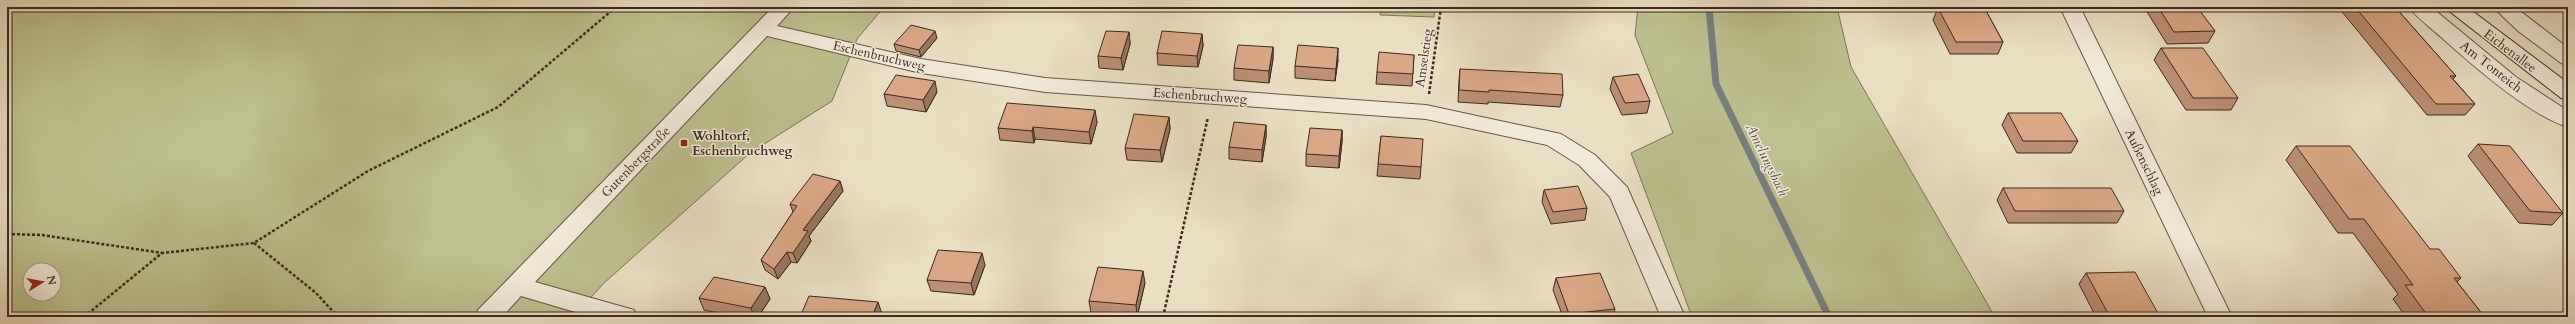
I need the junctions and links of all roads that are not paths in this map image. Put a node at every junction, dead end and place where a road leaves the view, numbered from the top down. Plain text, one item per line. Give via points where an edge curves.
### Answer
1 (784, 7) edge
2 (2070, 7) edge
3 (2419, 7) edge
4 (2454, 7) edge
5 (2504, 7) edge
6 (764, 28) junction
7 (2568, 58) edge
8 (2568, 93) edge
9 (2568, 120) edge
10 (517, 286) junction
11 (487, 317) edge
12 (625, 317) edge
13 (1673, 317) edge
14 (2220, 317) edge

1 - 6 street, Gutenbergstraße
2 - 14 street, Außenschlag
3 - 9 street, Am Tonteich via 2517,88 2540,105
4 - 8 street, Eichenallee
5 - 7 street via 2525,27
6 - 10 street, Gutenbergstraße
6 - 13 street, Eschenbruchweg via 944,70 1045,85 1426,112 1553,139 1587,160 1619,192
10 - 11 street, Gutenbergstraße
10 - 12 street

